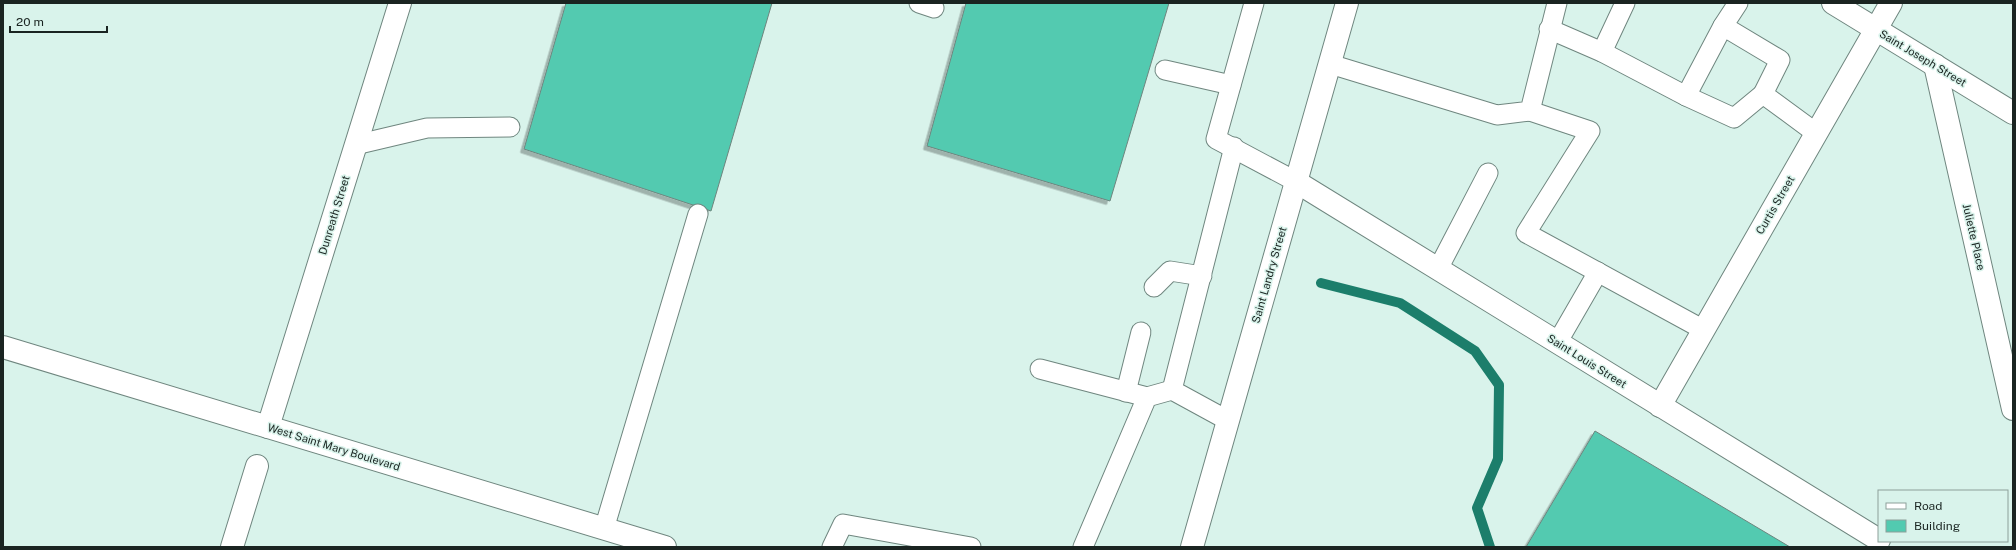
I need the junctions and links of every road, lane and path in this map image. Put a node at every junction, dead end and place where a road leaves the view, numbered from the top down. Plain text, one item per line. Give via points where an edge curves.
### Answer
1 (400, 3) edge
2 (1254, 3) edge
3 (1347, 3) edge
4 (1557, 3) edge
5 (1625, 3) edge
6 (1738, 3) edge
7 (1833, 3) edge
8 (1891, 3) edge
9 (1723, 26) junction
10 (1550, 29) junction
11 (1877, 30) junction
12 (1602, 52) junction
13 (1330, 64) junction
14 (1935, 64) junction
15 (1165, 70) dead end
16 (1231, 86) junction
17 (1763, 94) junction
18 (1686, 96) junction
19 (1530, 111) junction
20 (2013, 113) edge
21 (510, 127) dead end
22 (1816, 133) junction
23 (355, 145) junction
24 (1234, 147) junction
25 (1488, 172) dead end
26 (1295, 181) junction
27 (698, 214) dead end
28 (1438, 269) junction
29 (1598, 272) junction
30 (1202, 276) junction
31 (1154, 286) dead end
32 (1704, 330) junction
33 (1141, 332) dead end
34 (1557, 343) junction
35 (3, 347) edge
36 (1040, 369) dead end
37 (1172, 390) junction
38 (1126, 392) junction
39 (1147, 398) junction
40 (1660, 406) junction
41 (2013, 409) edge
42 (1228, 420) junction
43 (268, 427) junction
44 (257, 466) dead end
45 (604, 529) junction
46 (1878, 539) edge
47 (232, 547) edge
48 (665, 547) edge
49 (832, 547) edge
50 (971, 547) edge
51 (1083, 547) edge
52 (1192, 547) edge

1 - 23 street, Dunreath Street
2 - 16 lane
3 - 13 street, Saint Landry Street
4 - 10 lane
5 - 12 lane
6 - 9 lane
7 - 11 street, Saint Joseph Street
8 - 11 street, Curtis Street
9 - 17 lane via 1780,60
9 - 18 lane
10 - 12 lane
10 - 19 lane
11 - 14 street, Saint Joseph Street
11 - 22 street, Curtis Street
12 - 18 lane
13 - 19 lane via 1497,115
13 - 26 street, Saint Landry Street
14 - 20 street, Saint Joseph Street
14 - 41 street, Juliette Place
15 - 16 lane
16 - 24 lane via 1216,139
17 - 18 lane via 1734,118
17 - 22 lane
19 - 29 lane via 1590,131 1526,233
21 - 23 lane via 427,128
22 - 32 street, Curtis Street
23 - 43 street, Dunreath Street
24 - 26 lane
24 - 30 lane
25 - 28 lane
26 - 28 street, Saint Louis Street
26 - 42 street, Saint Landry Street
27 - 45 lane
28 - 34 street, Saint Louis Street
29 - 32 lane
29 - 34 lane
30 - 31 lane via 1170,271
30 - 37 lane
32 - 40 street, Curtis Street
33 - 38 lane
34 - 40 street, Saint Louis Street
35 - 43 street, West Saint Mary Boulevard
36 - 38 lane
37 - 39 lane
37 - 42 lane
38 - 39 lane
39 - 51 lane
40 - 46 street, Saint Louis Street
42 - 52 street, Saint Landry Street
43 - 45 street, West Saint Mary Boulevard
44 - 47 street
45 - 48 street, West Saint Mary Boulevard
49 - 50 lane via 843,524

